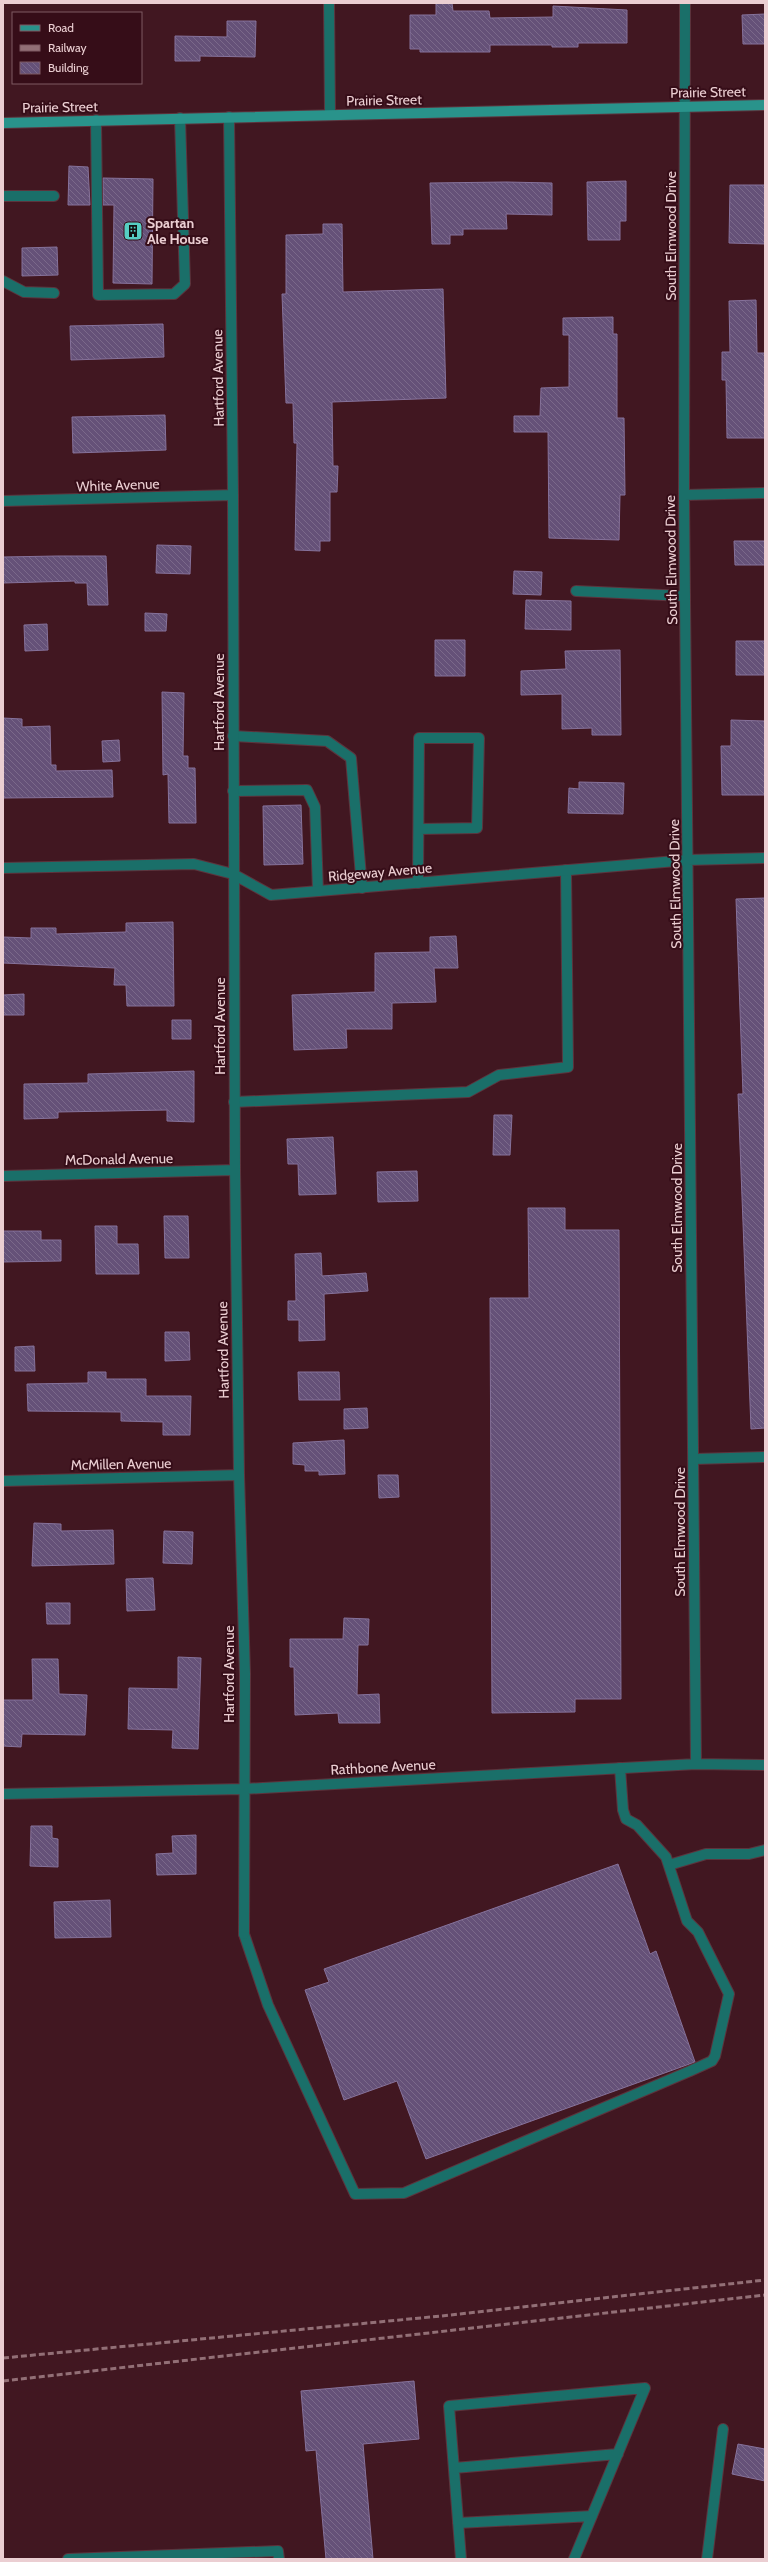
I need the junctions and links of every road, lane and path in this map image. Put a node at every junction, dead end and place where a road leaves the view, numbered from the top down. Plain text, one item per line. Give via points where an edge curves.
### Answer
1 (330, 3) edge
2 (685, 3) edge
3 (765, 105) edge
4 (685, 106) junction
5 (330, 115) junction
6 (229, 117) junction
7 (180, 118) junction
8 (96, 120) junction
9 (3, 123) edge
10 (3, 196) edge
11 (54, 196) dead end
12 (3, 281) edge
13 (54, 293) dead end
14 (765, 493) edge
15 (233, 495) junction
16 (684, 495) junction
17 (3, 501) edge
18 (576, 591) dead end
19 (685, 596) junction
20 (233, 736) junction
21 (233, 791) junction
22 (419, 828) junction
23 (765, 858) edge
24 (688, 860) junction
25 (3, 868) edge
26 (566, 870) junction
27 (233, 874) junction
28 (418, 883) junction
29 (362, 888) junction
30 (318, 891) junction
31 (234, 1102) junction
32 (235, 1170) junction
33 (3, 1176) edge
34 (765, 1457) edge
35 (694, 1459) junction
36 (239, 1475) junction
37 (3, 1480) edge
38 (696, 1764) junction
39 (765, 1765) edge
40 (620, 1768) junction
41 (243, 1789) junction
42 (3, 1794) edge
43 (765, 1850) edge
44 (669, 1865) junction
45 (723, 2429) dead end
46 (618, 2454) junction
47 (454, 2468) junction
48 (592, 2516) junction
49 (458, 2523) junction
50 (68, 2559) edge
51 (280, 2559) edge
52 (461, 2559) edge
53 (574, 2559) edge
54 (707, 2559) edge

1 - 5 street
2 - 4 street, South Elmwood Drive
3 - 4 street, Prairie Street
4 - 5 street, Prairie Street
4 - 16 street, South Elmwood Drive
5 - 6 street, Prairie Street
6 - 7 street, Prairie Street
6 - 15 street, Hartford Avenue
7 - 8 street, Prairie Street
7 - 8 street via 185,284 174,294 98,295
8 - 9 street, Prairie Street
10 - 11 street
12 - 13 street via 24,292
14 - 16 street
15 - 17 street, White Avenue
15 - 20 street, Hartford Avenue
16 - 19 street, South Elmwood Drive
18 - 19 street
19 - 24 street, South Elmwood Drive
20 - 21 street, Hartford Avenue
20 - 29 street via 327,741 351,758
21 - 27 street, Hartford Avenue
21 - 30 street via 307,790 315,807
22 - 22 street via 419,738 479,738 477,828
22 - 28 street
23 - 24 street, Ridgeway Avenue
24 - 26 street, Ridgeway Avenue
24 - 35 street, South Elmwood Drive
25 - 27 street, Ridgeway Avenue via 194,864
26 - 28 street, Ridgeway Avenue
26 - 31 street via 568,1067 499,1075 468,1092
27 - 30 street, Ridgeway Avenue via 271,895
27 - 31 street, Hartford Avenue
28 - 29 street, Ridgeway Avenue
29 - 30 street, Ridgeway Avenue
31 - 32 street, Hartford Avenue
32 - 33 street, McDonald Avenue
32 - 36 street, Hartford Avenue
34 - 35 street
35 - 38 street, South Elmwood Drive
36 - 37 street, McMillen Avenue
36 - 41 street, Hartford Avenue via 245,1674
38 - 39 street, Rathbone Avenue
38 - 40 street, Rathbone Avenue
40 - 41 street, Rathbone Avenue
40 - 44 street via 622,1810 626,1819 637,1825 666,1857
41 - 42 street, Rathbone Avenue
41 - 44 street, Hartford Avenue via 244,1934 268,2005 355,2194 404,2193 712,2061 729,1994 698,1932 687,1920
43 - 44 street via 749,1854 706,1854
45 - 54 street
46 - 47 street
46 - 47 street via 645,2388 449,2406
46 - 48 street
47 - 49 street
48 - 49 street
48 - 53 street
49 - 52 street
50 - 51 street via 278,2551

